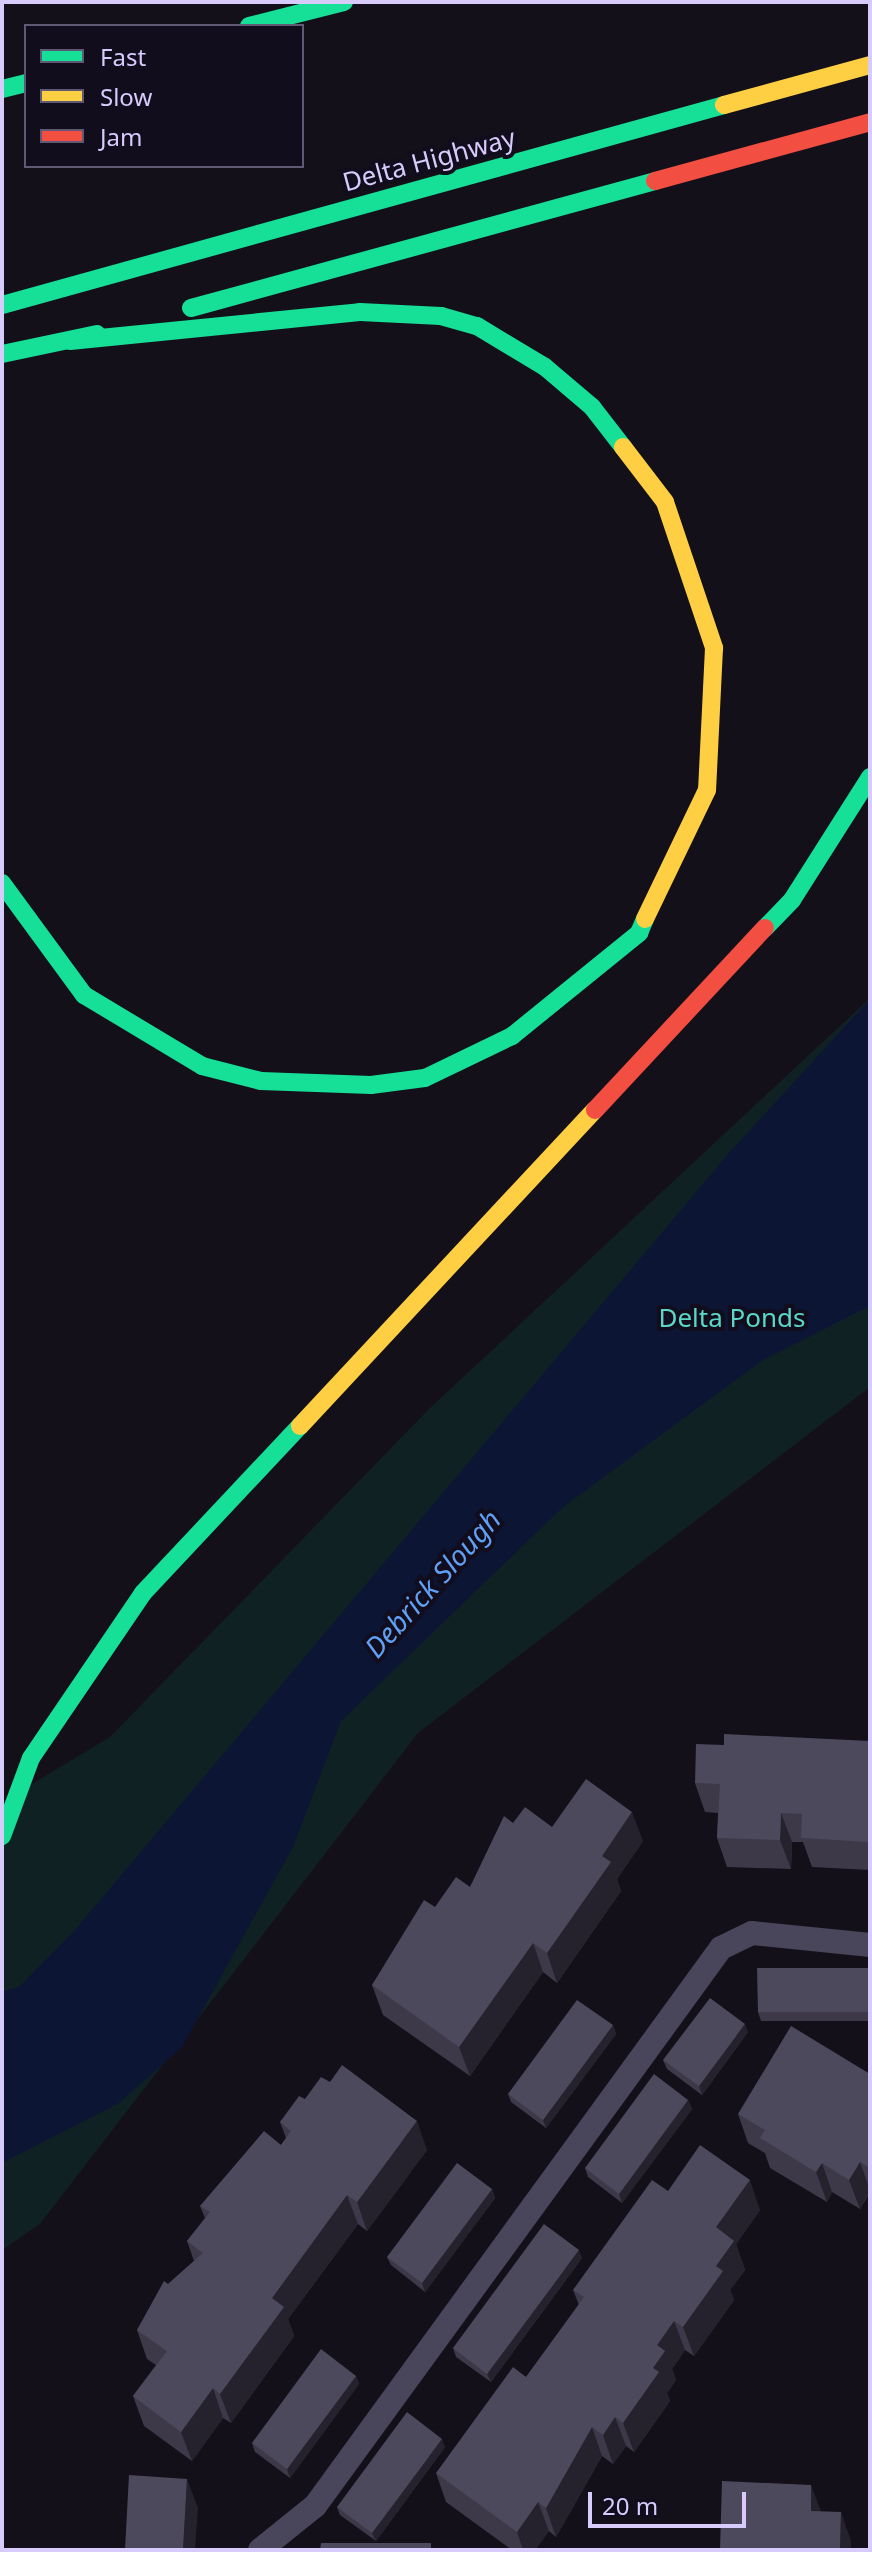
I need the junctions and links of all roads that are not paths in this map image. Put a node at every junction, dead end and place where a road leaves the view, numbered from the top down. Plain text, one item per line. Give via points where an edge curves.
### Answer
1 (344, 2) edge
2 (257, 24) edge
3 (870, 65) edge
4 (870, 122) edge
5 (2, 305) edge
6 (70, 341) junction
7 (2, 354) edge
8 (870, 777) edge
9 (2, 883) edge
10 (2, 1836) edge
11 (870, 1945) edge
12 (260, 2550) edge

1 - 2 highway
3 - 5 highway, Delta Highway
4 - 6 highway
6 - 7 highway
6 - 9 highway via 360,312 441,316 477,326 545,367 592,407 665,502 714,648 714,742 707,790 639,933 512,1036 425,1078 371,1085 261,1081 202,1066 84,995
8 - 10 highway via 792,900 143,1593 31,1758
11 - 12 lane via 752,1933 721,1948 315,2506

